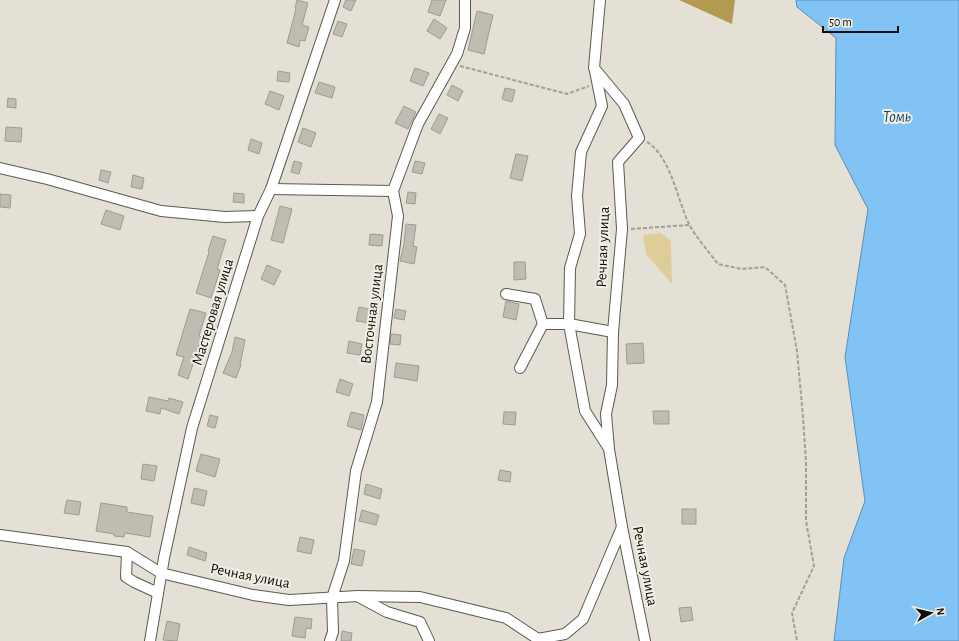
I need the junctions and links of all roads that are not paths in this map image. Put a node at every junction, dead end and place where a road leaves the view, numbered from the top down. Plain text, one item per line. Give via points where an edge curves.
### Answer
1 (335, 0) edge
2 (465, 0) edge
3 (600, 0) edge
4 (594, 68) junction
5 (0, 168) edge
6 (271, 188) junction
7 (393, 192) junction
8 (258, 216) junction
9 (506, 294) dead end
10 (543, 324) junction
11 (569, 324) junction
12 (613, 332) junction
13 (520, 368) dead end
14 (609, 449) junction
15 (622, 527) junction
16 (0, 535) edge
17 (126, 552) junction
18 (161, 573) junction
19 (158, 593) junction
20 (358, 596) junction
21 (332, 598) junction
22 (539, 640) edge
23 (150, 641) edge
24 (330, 641) edge
25 (429, 641) edge
26 (645, 641) edge

1 - 6 street, Мастеровая улица
2 - 7 street via 465,28 457,54 418,124
3 - 4 street, Речная улица
4 - 11 street, Речная улица via 602,106 581,152 577,196 580,234 570,268
4 - 12 street, Речная улица via 624,104 640,138 618,162 622,229
5 - 8 street via 161,210 225,217
6 - 7 street
6 - 8 street, Мастеровая улица
7 - 21 street, Восточная улица via 398,216 377,402 356,471 344,561
8 - 18 street, Мастеровая улица via 192,428
9 - 10 street via 535,299
10 - 11 street
10 - 13 street
11 - 12 street
11 - 14 street, Речная улица via 585,411
12 - 14 street, Речная улица via 612,385 606,414
14 - 15 street, Речная улица
15 - 22 street via 583,619 565,634
15 - 26 street, Речная улица
16 - 17 street, Речная улица
17 - 18 street, Речная улица
17 - 19 street via 126,577
18 - 19 street, Мастеровая улица
18 - 21 street, Речная улица via 253,595 290,600
19 - 23 street, Мастеровая улица
20 - 21 street, Речная улица
20 - 22 street, Речная улица via 420,596 506,618
20 - 25 street via 387,612 420,622
21 - 24 street, Восточная улица via 333,632

